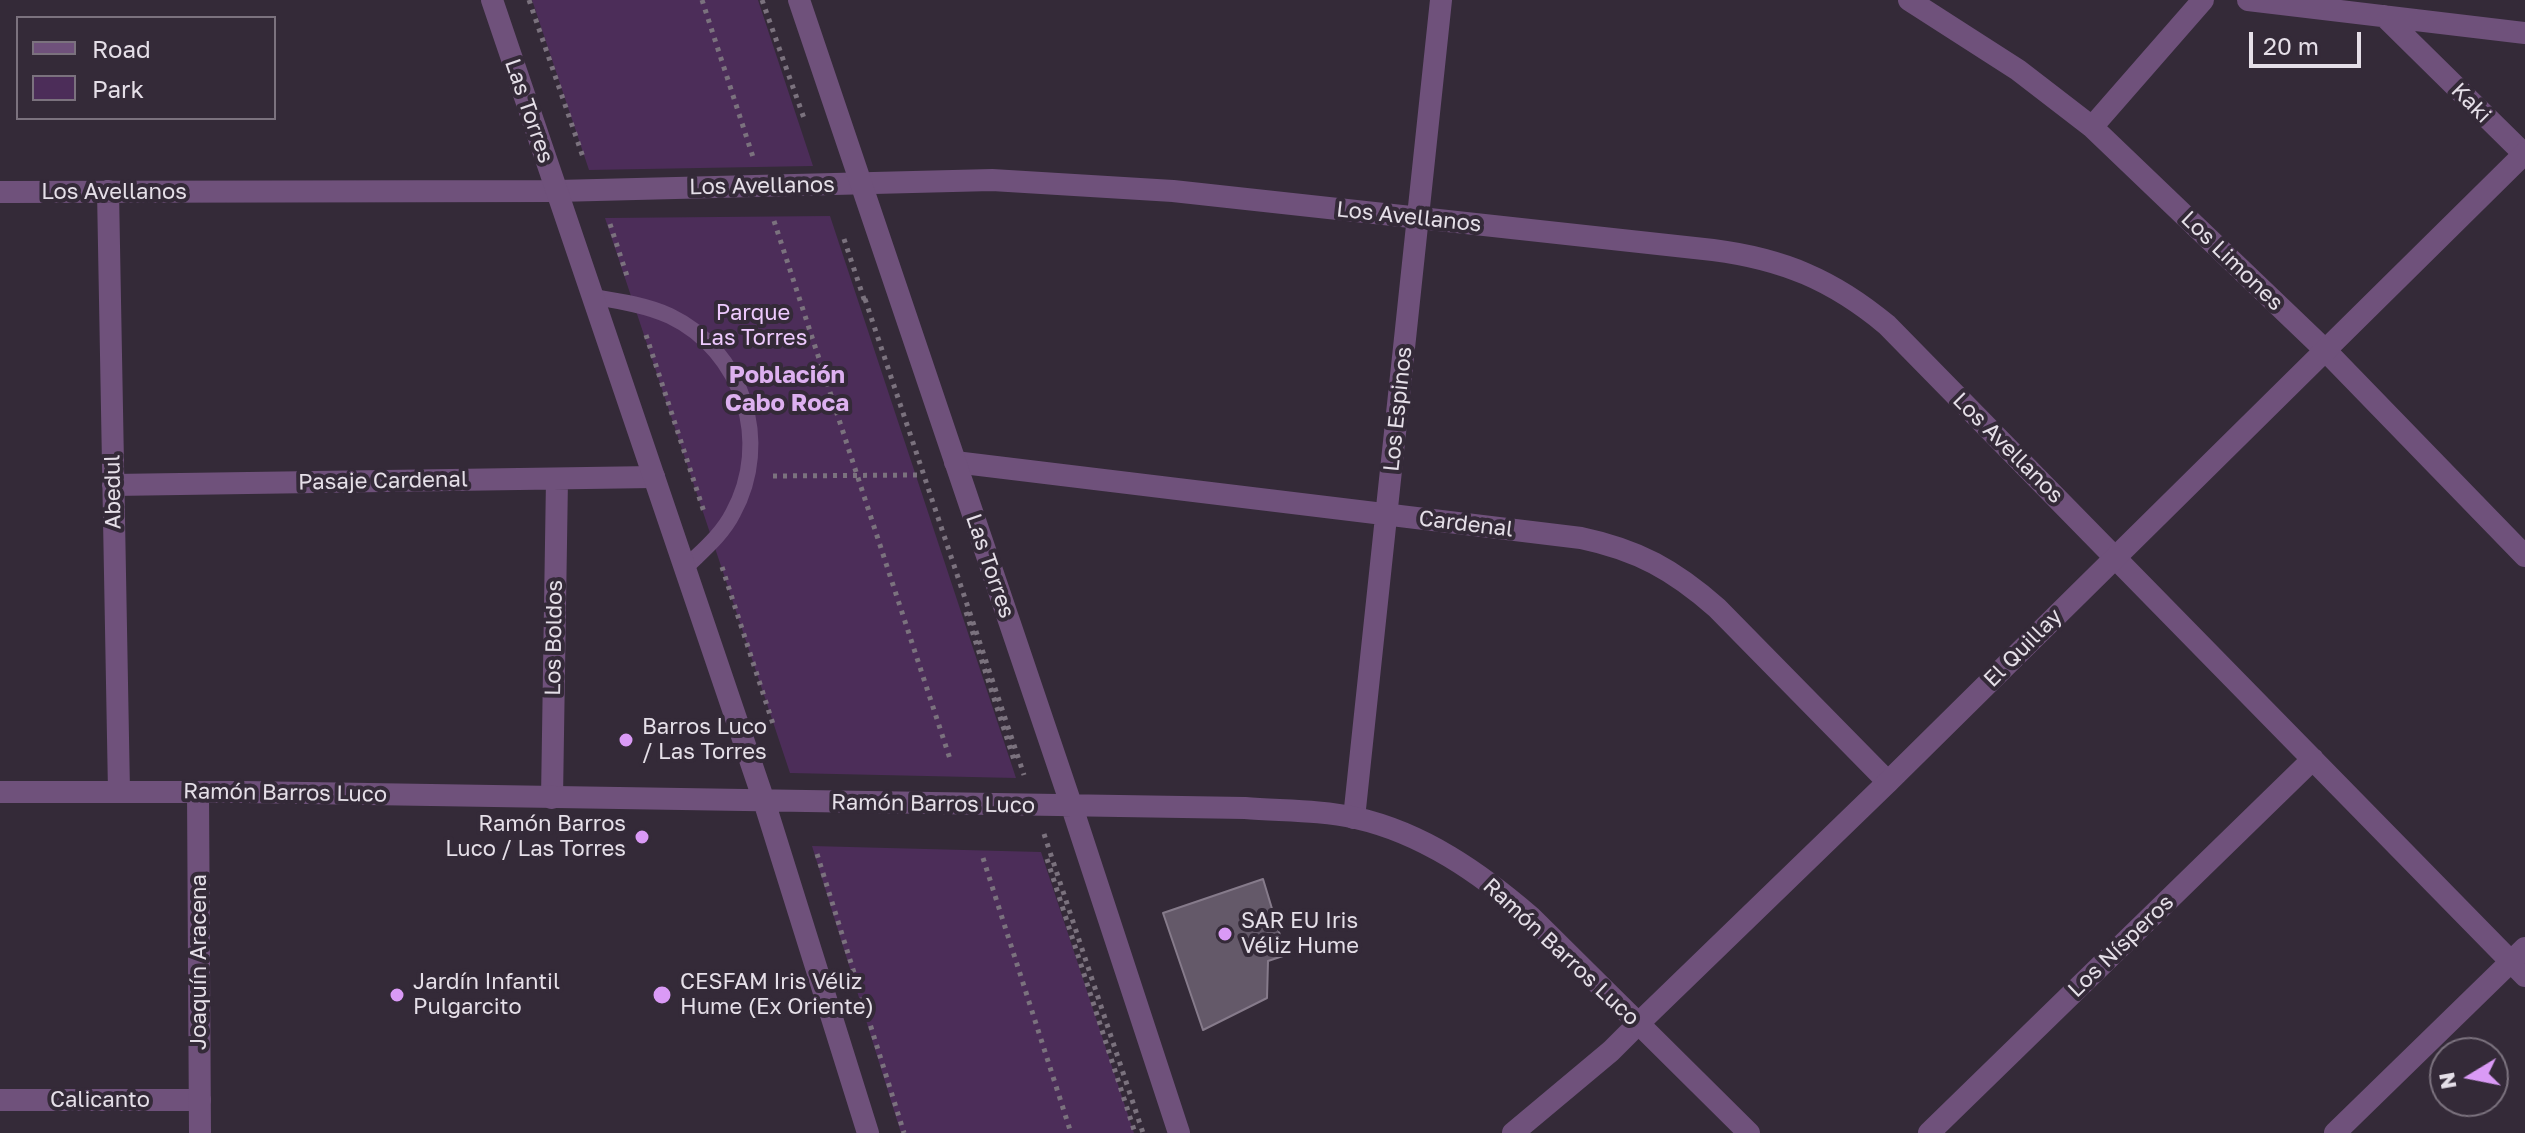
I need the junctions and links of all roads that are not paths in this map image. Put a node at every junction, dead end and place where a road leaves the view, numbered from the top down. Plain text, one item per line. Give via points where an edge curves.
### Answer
1 (492, 0) edge
2 (799, 0) edge
3 (1441, 0) edge
4 (1909, 0) edge
5 (2203, 0) edge
6 (2248, 0) edge
7 (2384, 16) junction
8 (2525, 33) edge
9 (2092, 127) junction
10 (2525, 154) edge
11 (862, 184) junction
12 (108, 191) junction
13 (557, 191) junction
14 (0, 192) edge
15 (1418, 218) junction
16 (593, 297) junction
17 (2325, 350) junction
18 (955, 462) junction
19 (654, 477) junction
20 (557, 479) junction
21 (113, 485) junction
22 (1387, 515) junction
23 (2525, 556) edge
24 (2116, 557) junction
25 (685, 568) junction
26 (2313, 759) junction
27 (1888, 782) junction
28 (0, 792) edge
29 (119, 792) junction
30 (198, 792) junction
31 (552, 798) junction
32 (764, 801) junction
33 (1072, 807) junction
34 (1354, 818) junction
35 (2520, 962) edge
36 (1639, 1023) junction
37 (0, 1100) edge
38 (200, 1100) junction
39 (200, 1133) edge
40 (868, 1133) edge
41 (1179, 1133) edge
42 (1513, 1133) edge
43 (1749, 1133) edge
44 (1929, 1133) edge
45 (2335, 1133) edge

1 - 13 street, Las Torres
2 - 11 street, Las Torres
3 - 15 street, Los Espinos
4 - 9 street, Los Limones via 2018,70
5 - 9 street
6 - 7 street
7 - 8 street
7 - 10 street, Kaki
9 - 17 street, Los Limones
10 - 17 street, El Quillay
11 - 13 street, Los Avellanos
11 - 15 street, Los Avellanos via 1043,182
11 - 18 street, Las Torres
12 - 13 street, Los Avellanos
12 - 14 street, Los Avellanos
12 - 21 street, Abedul
13 - 16 street, Las Torres
15 - 22 street, Los Espinos
15 - 24 street, Los Avellanos via 1744,254 1815,277 1887,325
16 - 19 street, Las Torres
16 - 25 lane via 636,305 689,327 724,360 748,415 748,477 733,515
17 - 23 street, Los Limones
17 - 24 street, El Quillay
18 - 22 street, Cardenal
18 - 33 street, Las Torres
19 - 20 street, Pasaje Cardenal
19 - 25 street, Las Torres
20 - 21 street, Pasaje Cardenal
20 - 31 street, Los Boldos
21 - 29 street, Abedul
22 - 27 street, Cardenal via 1581,538 1611,544 1662,566 1717,608
22 - 34 street, Los Espinos
24 - 26 street, Los Avellanos
24 - 27 street, El Quillay
25 - 32 street, Las Torres
26 - 35 street, Los Avellanos
26 - 44 street, Los Nísperos
27 - 36 street, El Quillay
28 - 29 street, Ramón Barros Luco
29 - 30 street, Ramón Barros Luco
30 - 31 street, Ramón Barros Luco
30 - 38 street, Joaquín Aracena
31 - 32 street, Ramón Barros Luco
32 - 33 street, Ramón Barros Luco
32 - 40 street, Las Torres
33 - 34 street, Ramón Barros Luco via 1245,808
33 - 41 street, Las Torres
34 - 36 street, Ramón Barros Luco via 1401,832 1475,872 1531,917
35 - 45 street
36 - 42 street, El Quillay
36 - 43 street, Ramón Barros Luco
37 - 38 street, Calicanto
38 - 39 street, Joaquín Aracena

